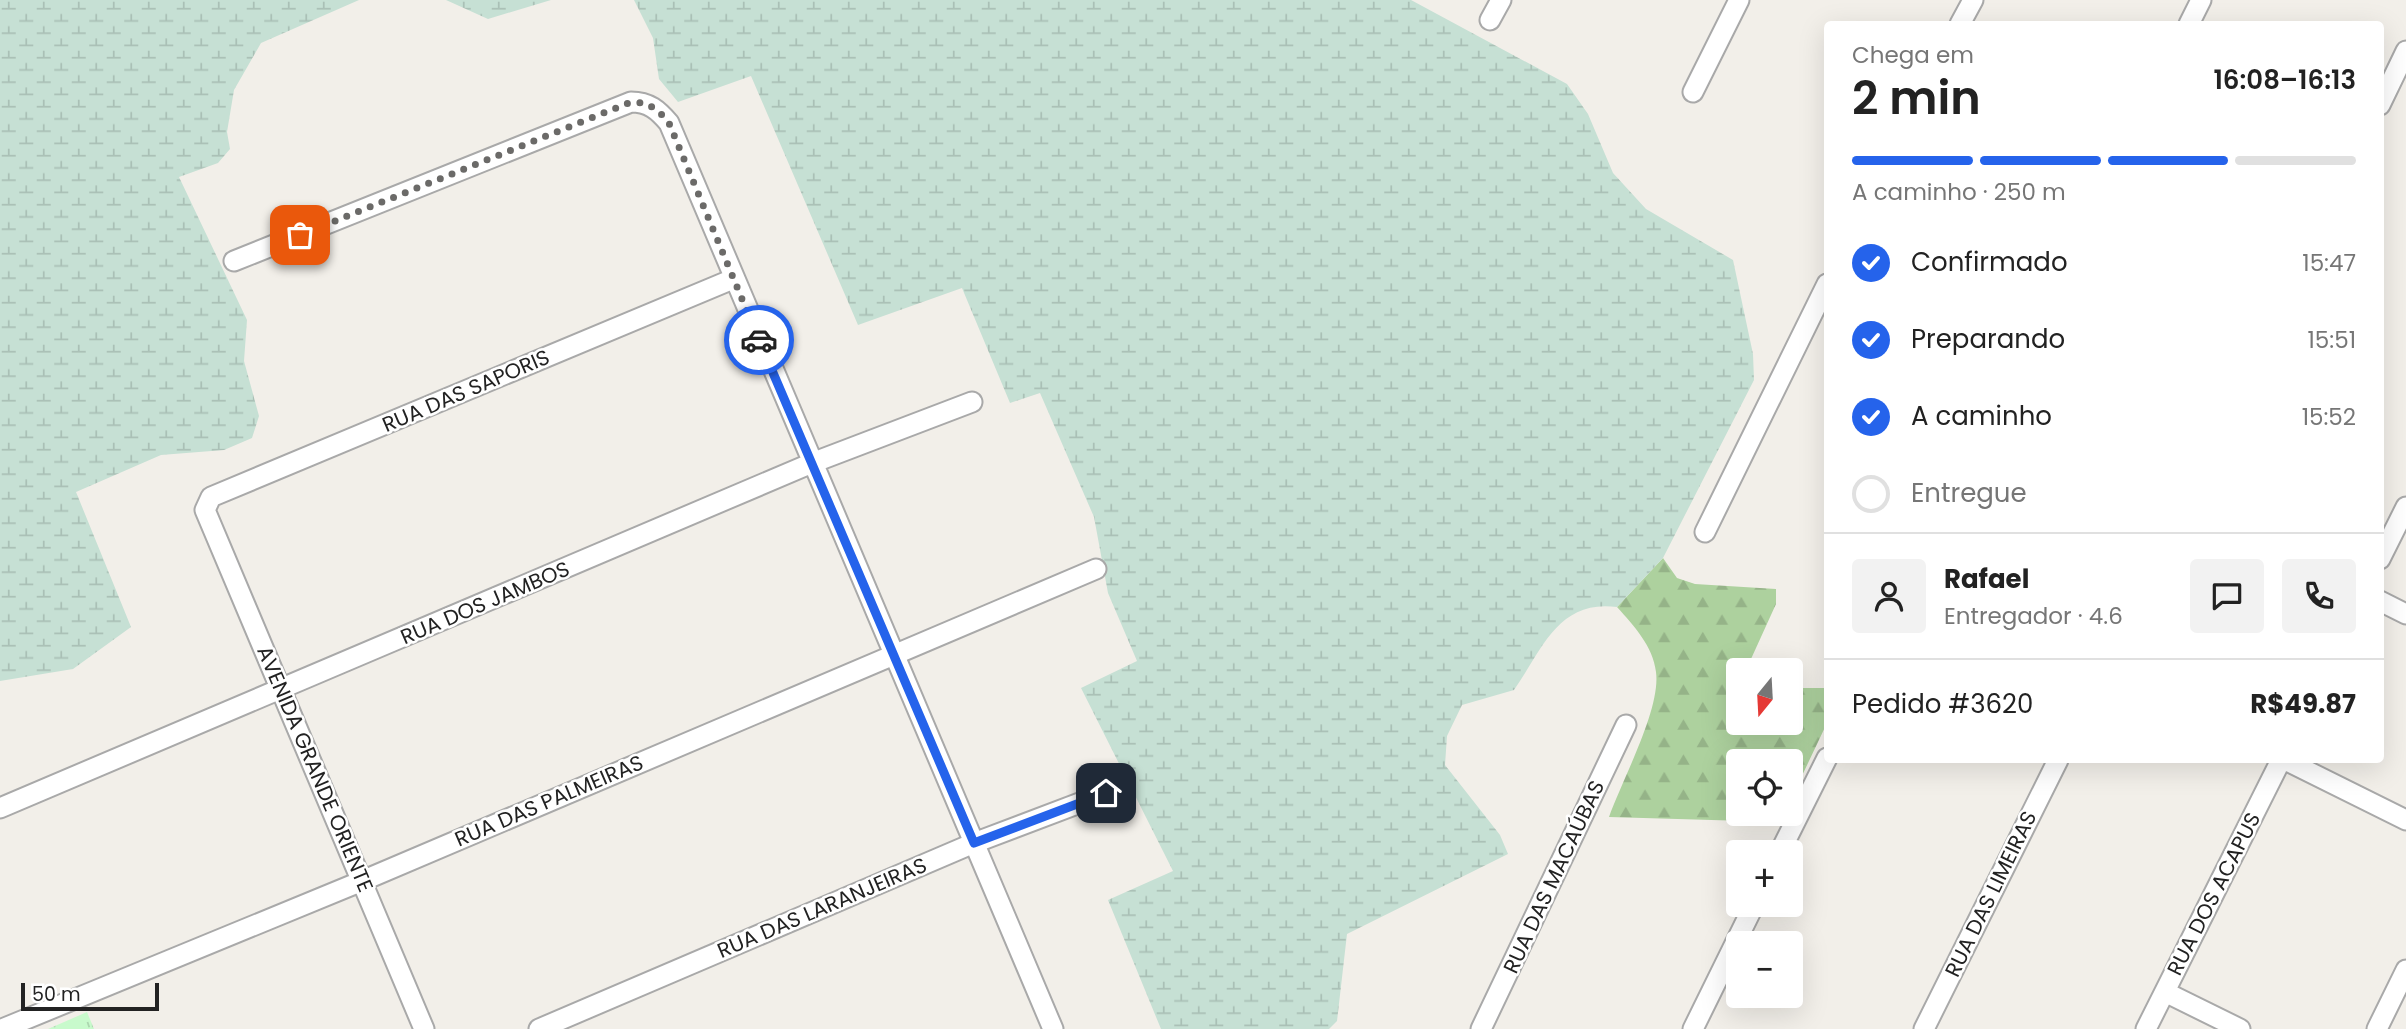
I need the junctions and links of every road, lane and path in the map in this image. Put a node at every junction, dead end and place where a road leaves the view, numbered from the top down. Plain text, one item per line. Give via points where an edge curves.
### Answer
1 (1501, 0) edge
2 (1738, 0) edge
3 (1973, 0) edge
4 (2201, 0) edge
5 (1490, 20) dead end
6 (1962, 21) edge
7 (2190, 21) edge
8 (2406, 51) edge
9 (1693, 92) dead end
10 (2384, 97) edge
11 (234, 261) dead end
12 (733, 279) junction
13 (1824, 298) edge
14 (1820, 317) edge
15 (972, 402) dead end
16 (812, 463) junction
17 (2406, 507) edge
18 (205, 510) joint
19 (1705, 532) dead end
20 (2384, 551) edge
21 (1096, 569) dead end
22 (2384, 603) edge
23 (2406, 614) edge
24 (893, 654) junction
25 (281, 689) junction
26 (1626, 725) dead end
27 (1824, 763) edge
28 (2057, 763) edge
29 (2281, 763) edge
30 (2289, 763) edge
31 (1106, 793) dead end
32 (0, 808) edge
33 (2406, 820) edge
34 (1786, 840) edge
35 (974, 843) junction
36 (362, 881) junction
37 (1749, 917) edge
38 (2406, 970) edge
39 (2165, 992) junction
40 (2, 1029) edge
41 (424, 1029) edge
42 (539, 1029) edge
43 (1053, 1029) edge
44 (1481, 1029) edge
45 (1693, 1029) edge
46 (1924, 1029) edge
47 (2146, 1029) edge
48 (2240, 1029) edge
49 (2377, 1029) edge

1 - 5 street
2 - 9 street
3 - 6 street
4 - 7 street
8 - 10 street
11 - 12 street via 631,102 654,107 669,123
12 - 16 street
12 - 18 street, RUA DAS SAPORIS via 211,497
13 - 14 street
14 - 19 street
15 - 16 street, RUA DOS JAMBOS
16 - 24 street
16 - 25 street, RUA DOS JAMBOS
17 - 20 street
18 - 25 street, AVENIDA GRANDE ORIENTE
21 - 24 street, RUA DAS PALMEIRAS
22 - 23 street
24 - 35 street
24 - 36 street, RUA DAS PALMEIRAS
25 - 32 street, RUA DOS JAMBOS
25 - 36 street, AVENIDA GRANDE ORIENTE
26 - 44 street, RUA DAS MACAÚBAS
27 - 34 street
28 - 46 street, RUA DAS LIMEIRAS
29 - 39 street, RUA DOS ACAPUS
30 - 33 street
31 - 35 street, RUA DAS LARANJEIRAS
35 - 42 street, RUA DAS LARANJEIRAS
35 - 43 street
36 - 40 street, RUA DAS PALMEIRAS
36 - 41 street, AVENIDA GRANDE ORIENTE
37 - 45 street
38 - 49 street
39 - 47 street, RUA DOS ACAPUS
39 - 48 street

